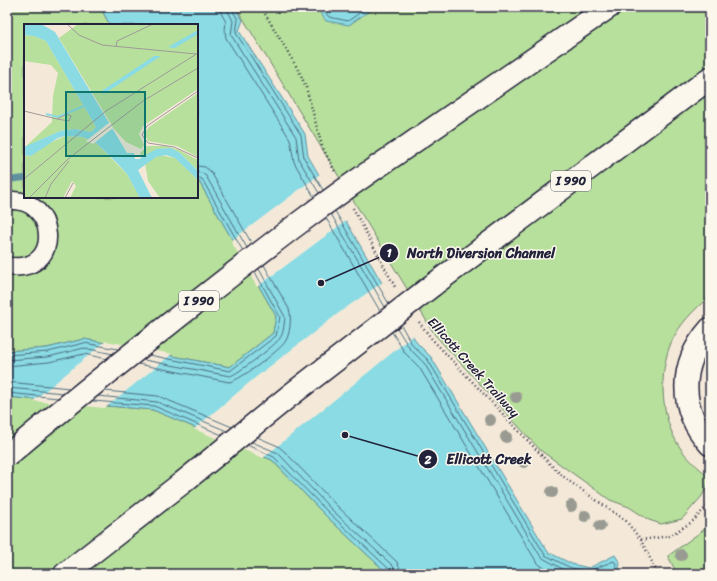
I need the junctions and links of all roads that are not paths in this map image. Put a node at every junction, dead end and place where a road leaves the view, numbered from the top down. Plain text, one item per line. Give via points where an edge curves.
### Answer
1 (609, 7) edge
2 (710, 78) edge
3 (7, 201) edge
4 (7, 266) edge
5 (710, 329) edge
6 (710, 444) edge
7 (7, 456) edge
8 (95, 550) junction
9 (65, 574) edge
10 (75, 574) edge

1 - 7 main road, I 990, bridge via 360,178 270,245
2 - 8 main road, I 990, bridge via 433,285
3 - 4 street via 26,202 37,210 44,220 48,233 48,246 34,264 24,267
5 - 6 main road via 692,357 686,388 692,415
8 - 9 main road, I 990
8 - 10 main road

